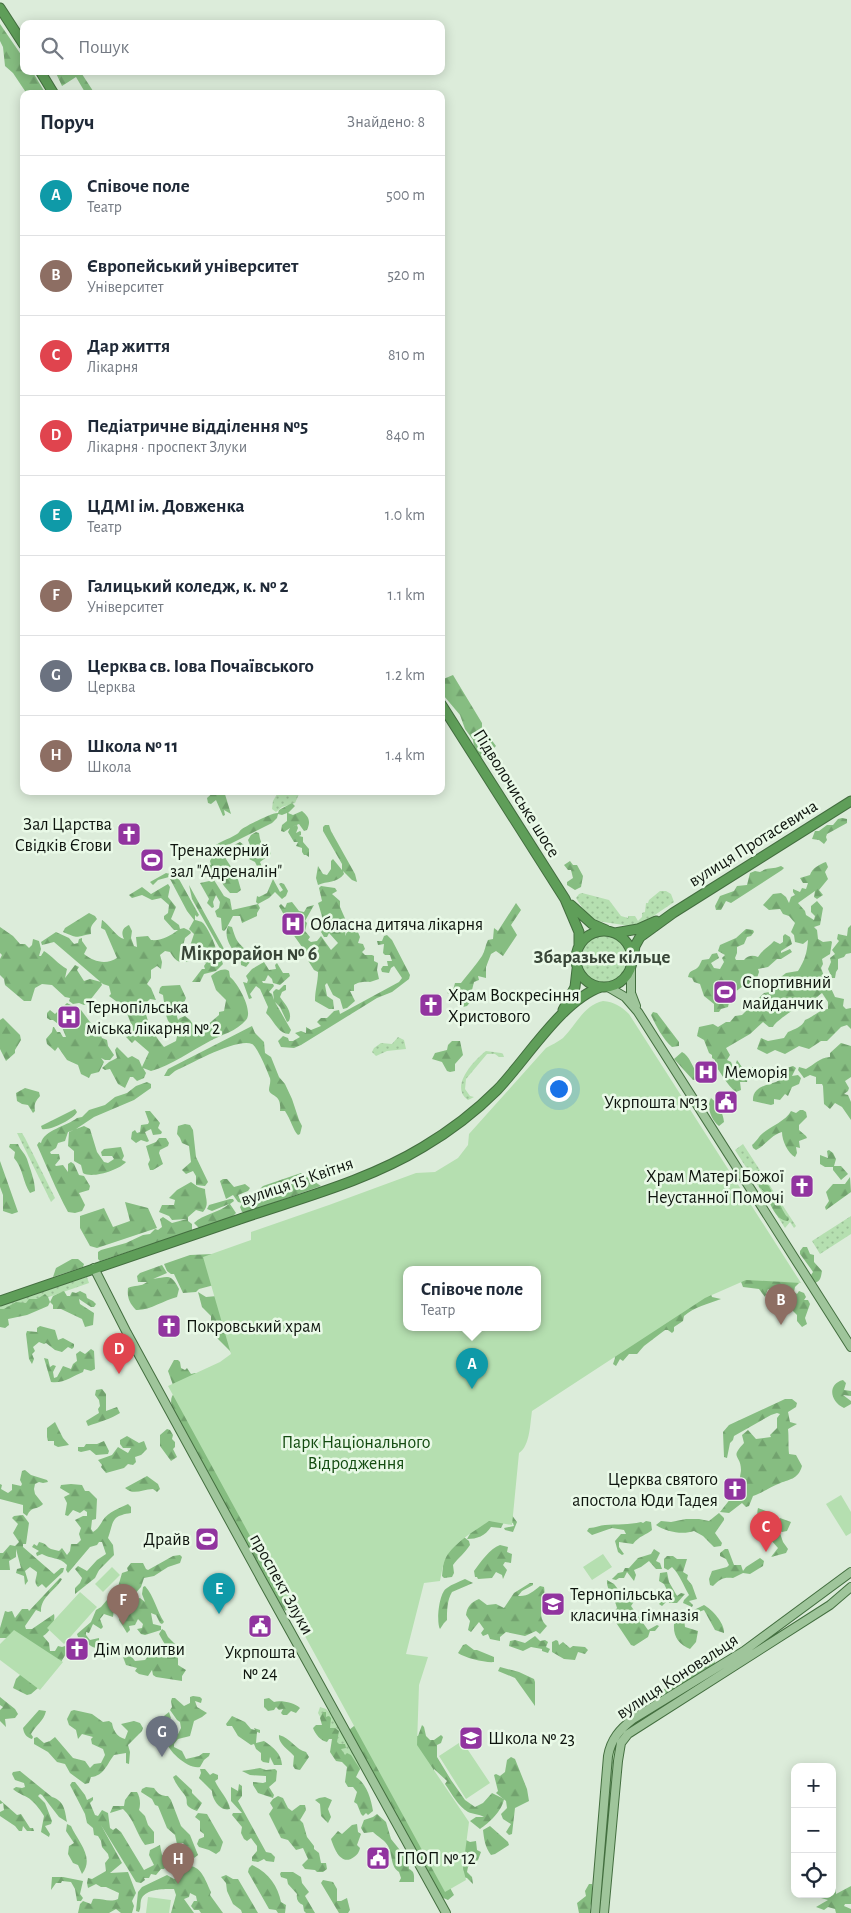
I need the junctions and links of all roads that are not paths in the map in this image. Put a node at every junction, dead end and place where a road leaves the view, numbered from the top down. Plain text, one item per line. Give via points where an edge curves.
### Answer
1 (0, 8) edge
2 (20, 39) edge
3 (42, 75) edge
4 (52, 90) edge
5 (445, 710) edge
6 (851, 801) edge
7 (565, 899) junction
8 (673, 913) junction
9 (611, 932) junction
10 (579, 945) junction
11 (633, 959) junction
12 (577, 967) junction
13 (631, 970) junction
14 (604, 987) junction
15 (638, 1012) junction
16 (559, 1017) junction
17 (94, 1268) junction
18 (0, 1301) edge
19 (851, 1347) edge
20 (851, 1572) edge
21 (851, 1588) edge
22 (824, 1593) junction
23 (830, 1605) junction
24 (745, 1655) junction
25 (603, 1818) junction
26 (612, 1820) junction
27 (446, 1913) edge
28 (595, 1913) edge
29 (604, 1913) edge

1 - 2 highway
3 - 4 highway
5 - 7 highway, Підволочиське шосе
6 - 8 highway, вулиця Протасевича
7 - 9 highway, Підволочиське шосе via 592,924
7 - 10 highway, Підволочиське шосе via 579,932
8 - 9 highway, вулиця Протасевича via 638,929
8 - 11 highway, вулиця Протасевича via 640,937
9 - 10 highway via 591,934
9 - 11 highway via 628,944
10 - 12 highway
11 - 13 highway
12 - 14 highway via 588,983
12 - 16 highway, вулиця 15 Квітня via 575,987
13 - 14 highway via 618,984
13 - 15 main road via 631,993
14 - 15 main road via 625,997
14 - 16 highway, вулиця 15 Квітня via 583,995
15 - 19 main road
16 - 17 highway, вулиця 15 Квітня via 484,1103 422,1148 349,1181
17 - 18 highway, вулиця 15 Квітня
17 - 27 main road, проспект Злуки
20 - 22 main road, вулиця Коновальця
21 - 23 main road, вулиця Коновальця
22 - 23 main road
22 - 24 main road, вулиця Коновальця
23 - 24 main road, вулиця Коновальця
24 - 25 main road, вулиця Коновальця via 633,1719 619,1731 609,1750
24 - 26 main road, вулиця Коновальця via 624,1739 619,1749
25 - 26 main road
25 - 28 main road, вулиця Коновальця
26 - 29 main road, вулиця Коновальця

